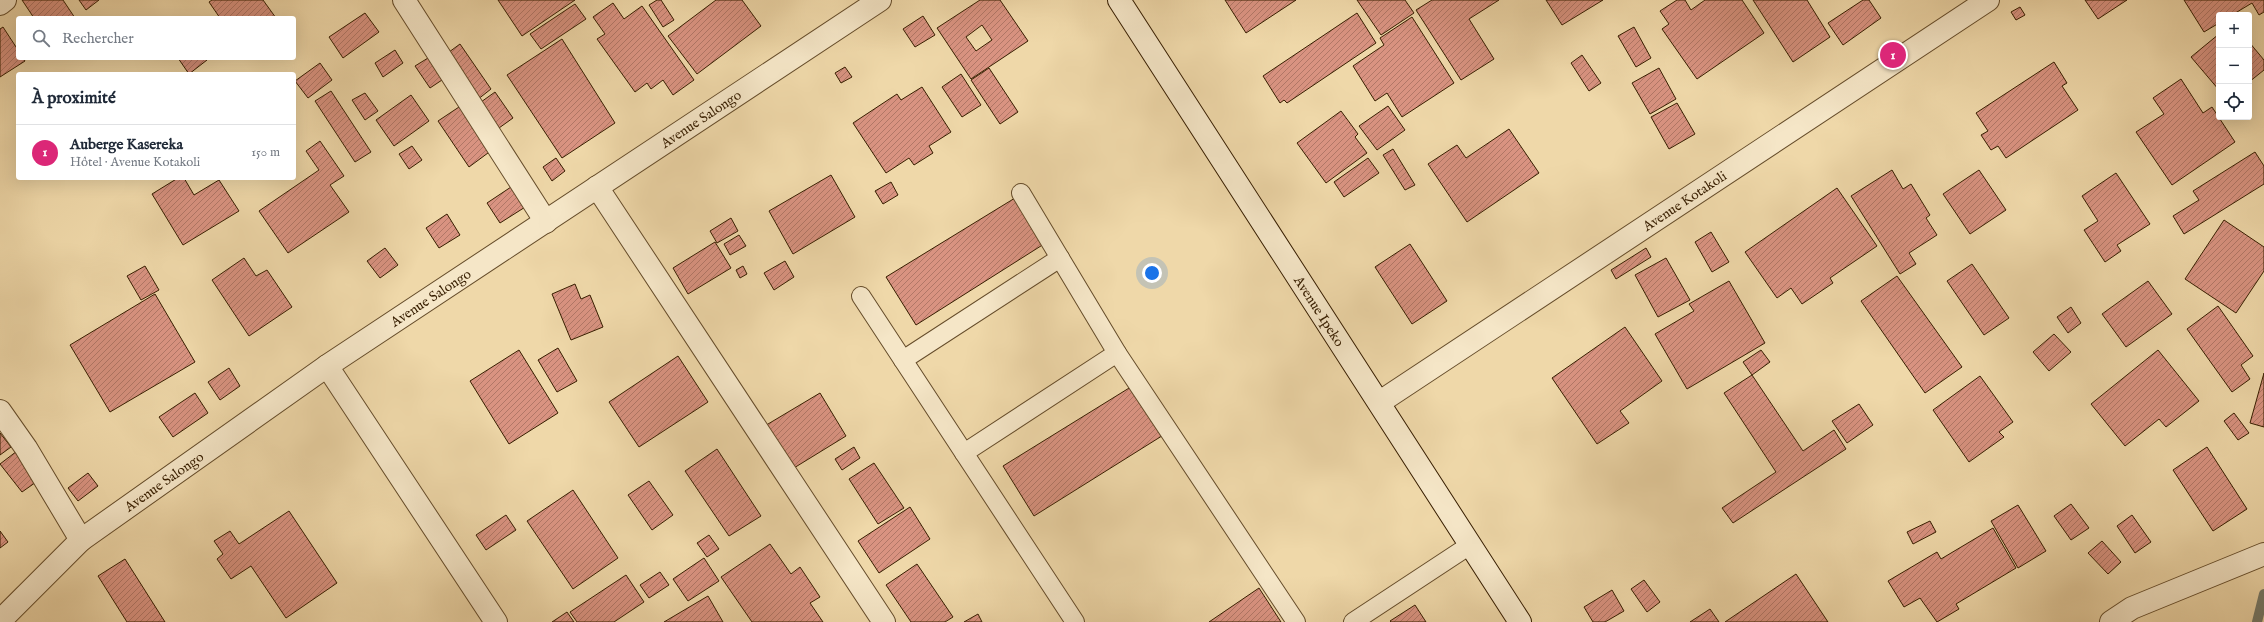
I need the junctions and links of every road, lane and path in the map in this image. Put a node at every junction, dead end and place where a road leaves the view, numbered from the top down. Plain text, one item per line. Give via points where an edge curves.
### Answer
1 (6, 0) edge
2 (404, 0) edge
3 (880, 0) edge
4 (1119, 0) edge
5 (1988, 0) edge
6 (0, 4) edge
7 (597, 187) junction
8 (1021, 193) dead end
9 (546, 222) junction
10 (1060, 258) junction
11 (861, 296) dead end
12 (1117, 353) junction
13 (903, 360) junction
14 (328, 366) junction
15 (1380, 402) junction
16 (0, 411) edge
17 (964, 453) junction
18 (81, 540) junction
19 (1470, 545) junction
20 (2264, 554) edge
21 (0, 621) edge
22 (496, 622) edge
23 (884, 622) edge
24 (1075, 622) edge
25 (1296, 622) edge
26 (1353, 622) edge
27 (1520, 622) edge
28 (2111, 622) edge

1 - 6 street
2 - 9 street
3 - 7 street, Avenue Salongo
4 - 15 street, Avenue Ipeko
5 - 15 street, Avenue Kotakoli
7 - 9 street, Avenue Salongo
7 - 23 street
8 - 10 lane
9 - 14 street, Avenue Salongo
10 - 12 lane
10 - 13 lane
11 - 13 lane
12 - 17 lane
12 - 25 lane
13 - 17 lane
14 - 18 street, Avenue Salongo
14 - 22 street
15 - 19 street, Avenue Ipeko
16 - 18 street via 26,448
17 - 24 lane
18 - 21 street, Avenue Salongo
19 - 26 lane
19 - 27 street, Avenue Ipeko
20 - 28 street via 2132,608

